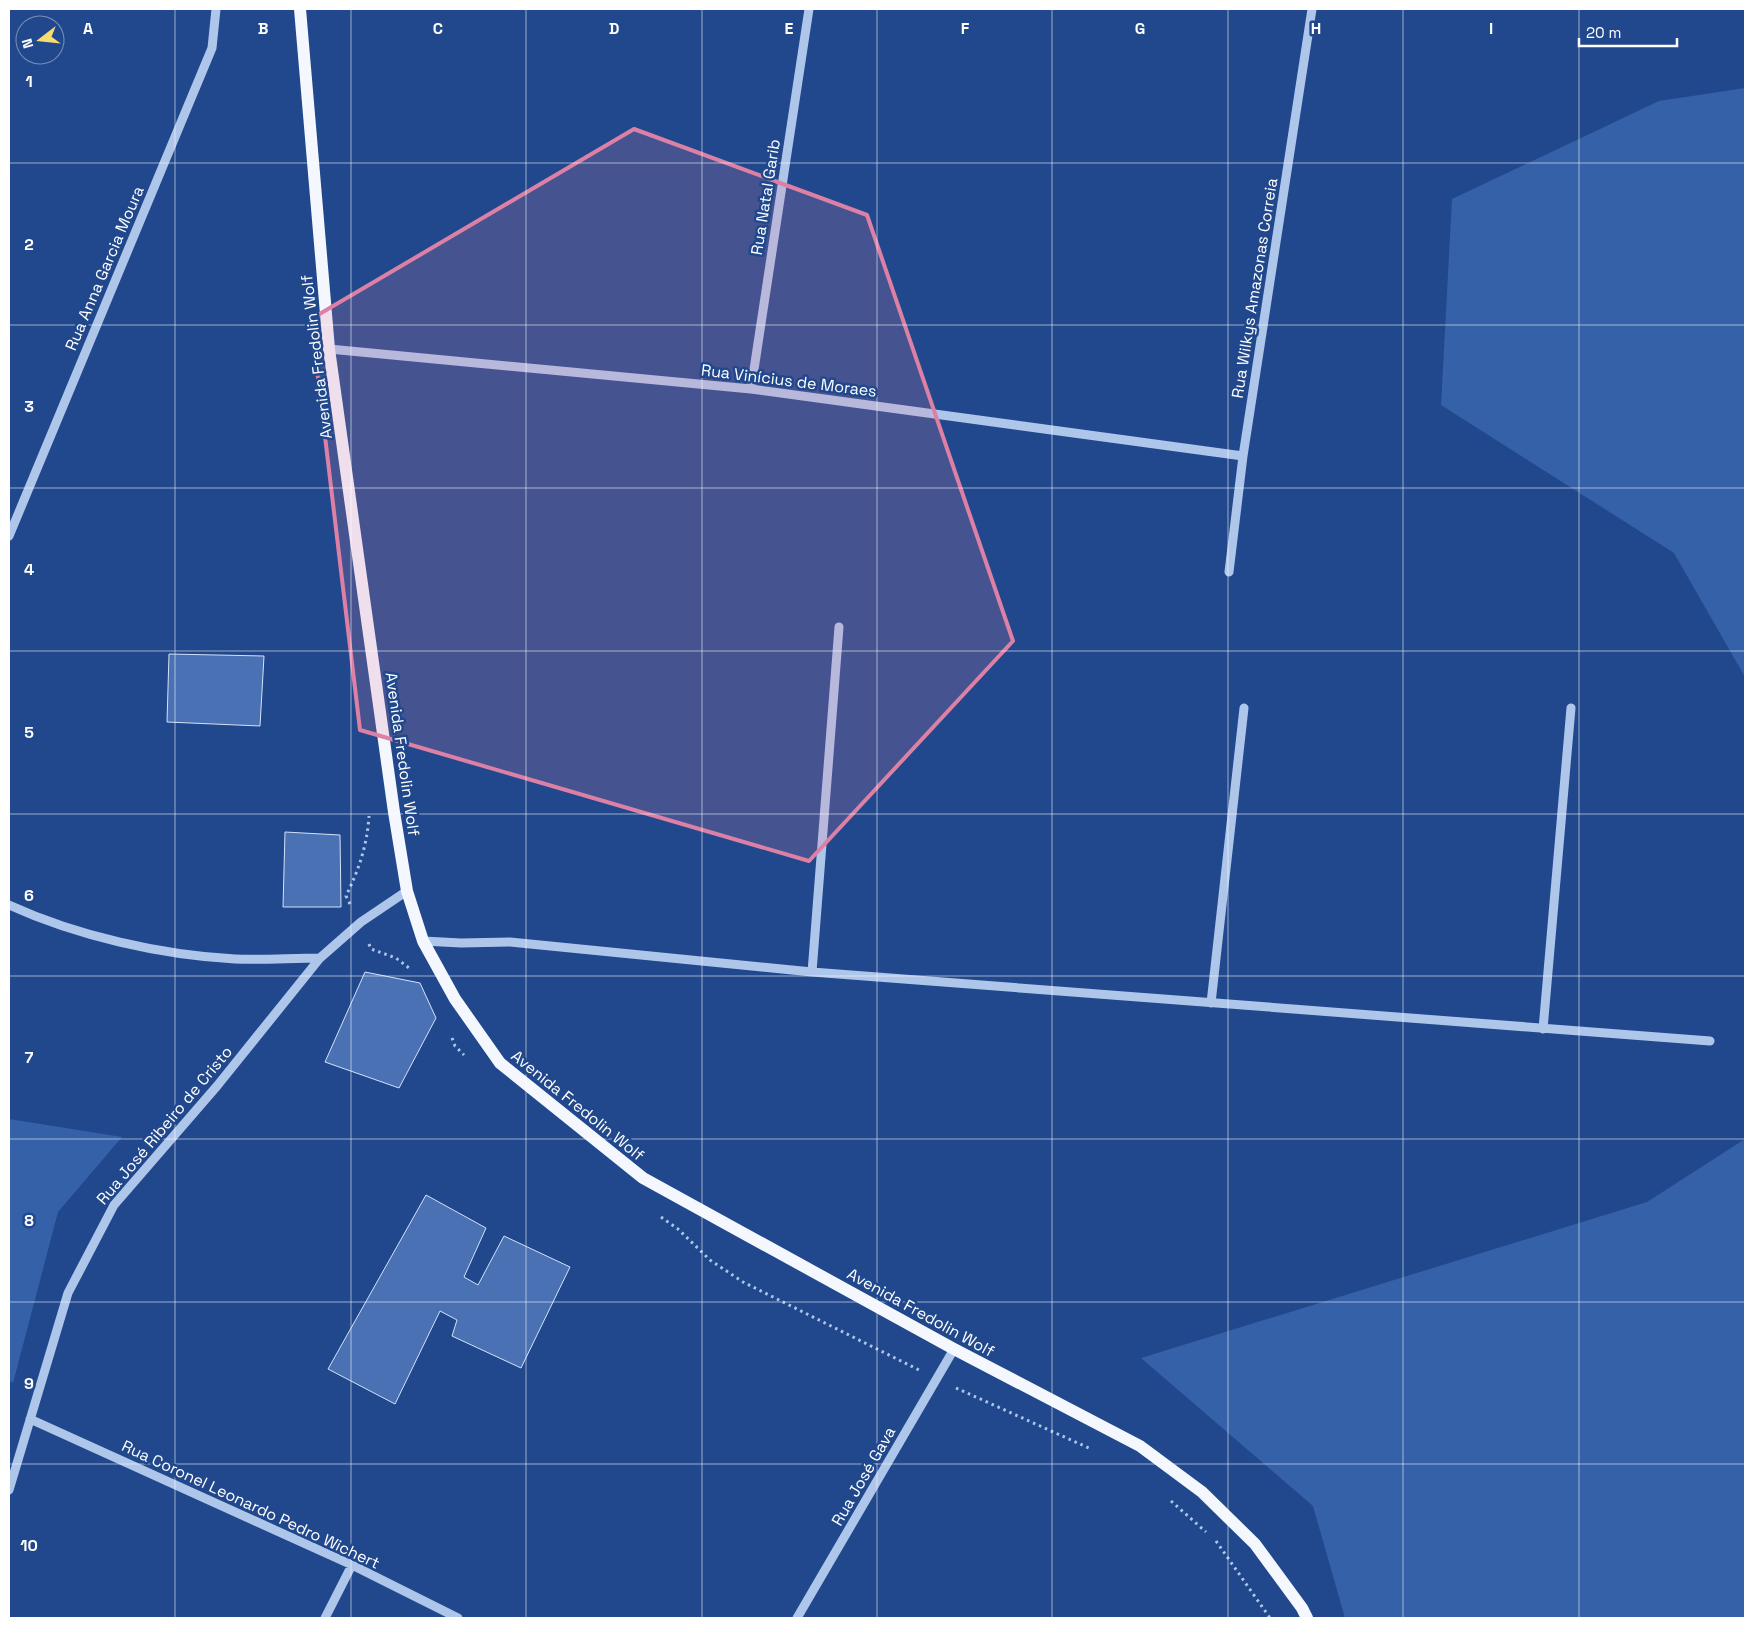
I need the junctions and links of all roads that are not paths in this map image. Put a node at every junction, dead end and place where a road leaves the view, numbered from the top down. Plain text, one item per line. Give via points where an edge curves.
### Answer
1 (216, 9) edge
2 (300, 9) edge
3 (810, 9) edge
4 (1312, 9) edge
5 (329, 349) junction
6 (751, 389) junction
7 (1243, 456) junction
8 (9, 536) edge
9 (1229, 572) dead end
10 (839, 627) dead end
11 (1244, 708) dead end
12 (1571, 708) dead end
13 (407, 891) junction
14 (9, 906) edge
15 (423, 941) junction
16 (320, 958) junction
17 (812, 972) junction
18 (1211, 1003) junction
19 (1543, 1029) junction
20 (1710, 1041) dead end
21 (954, 1349) junction
22 (30, 1419) junction
23 (9, 1490) edge
24 (352, 1565) junction
25 (325, 1618) edge
26 (458, 1618) edge
27 (797, 1618) edge
28 (1307, 1618) edge

1 - 8 street, Rua Anna Garcia Moura via 212,48
2 - 5 main road, Avenida Fredolin Wolf
3 - 6 street, Rua Natal Garib
4 - 7 street, Rua Wilkys Amazonas Correia
5 - 6 street, Rua Vinícius de Moraes
5 - 13 main road, Avenida Fredolin Wolf
6 - 7 street, Rua Vinícius de Moraes
7 - 9 street, Rua Wilkys Amazonas Correia
10 - 17 street
11 - 18 street
12 - 19 street
13 - 15 main road, Avenida Fredolin Wolf
13 - 16 street, Rua José Ribeiro de Cristo via 361,922
14 - 16 street via 40,919 134,946 235,959
15 - 17 street via 510,942
15 - 21 main road, Avenida Fredolin Wolf via 455,1000 500,1064 643,1178
16 - 22 street, Rua José Ribeiro de Cristo via 217,1086 114,1205 68,1293
17 - 18 street
18 - 19 street
19 - 20 street
21 - 27 street, Rua José Gava
21 - 28 main road, Avenida Fredolin Wolf via 1140,1446 1202,1492 1255,1544
22 - 23 street, Rua José Ribeiro de Cristo
22 - 24 street, Rua Coronel Leonardo Pedro Wichert
24 - 25 street
24 - 26 street, Rua Coronel Leonardo Pedro Wichert

